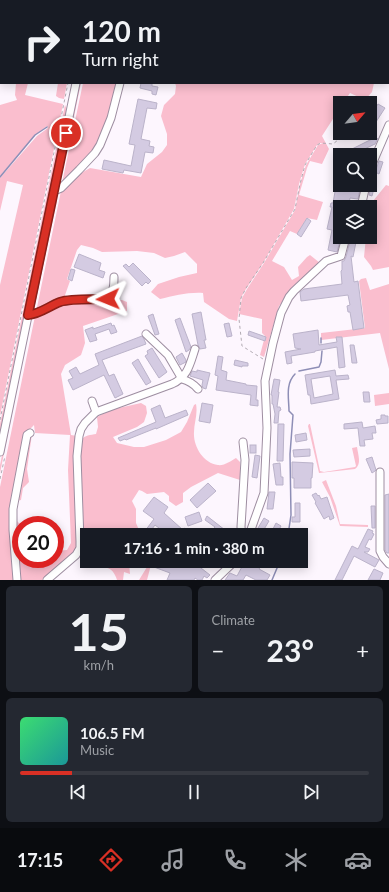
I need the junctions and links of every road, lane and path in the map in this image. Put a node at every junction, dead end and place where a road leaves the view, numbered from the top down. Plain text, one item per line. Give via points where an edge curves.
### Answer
1 (68, 84) edge
2 (76, 84) edge
3 (120, 84) edge
4 (389, 125) edge
5 (338, 140) edge
6 (377, 153) edge
7 (54, 191) junction
8 (344, 244) edge
9 (114, 277) dead end
10 (28, 315) junction
11 (146, 334) dead end
12 (195, 349) dead end
13 (269, 363) junction
14 (182, 379) junction
15 (198, 389) dead end
16 (92, 401) dead end
17 (96, 412) junction
18 (0, 420) edge
19 (30, 433) dead end
20 (243, 442) dead end
21 (0, 452) edge
22 (380, 472) dead end
23 (241, 528) edge
24 (252, 528) edge
25 (389, 564) edge
26 (228, 568) edge
27 (17, 580) edge
28 (47, 580) edge
29 (215, 580) edge

1 - 18 path
2 - 7 street
3 - 7 street via 113,118 95,153
4 - 6 street
5 - 13 path via 333,144 317,145 305,164 294,209 242,298 239,319 242,346
7 - 10 street
8 - 13 street via 341,256 326,261 288,297 281,313
9 - 10 street via 113,290 108,299 61,302 36,314
10 - 21 street
11 - 14 street via 168,355
12 - 14 street
13 - 24 street via 265,381 267,428 264,493
14 - 15 street via 194,384
14 - 17 street
16 - 17 street
17 - 28 street via 85,423 78,436 78,552
19 - 27 street via 27,435 13,509
20 - 23 street via 245,460
22 - 25 street via 380,551
26 - 29 street

